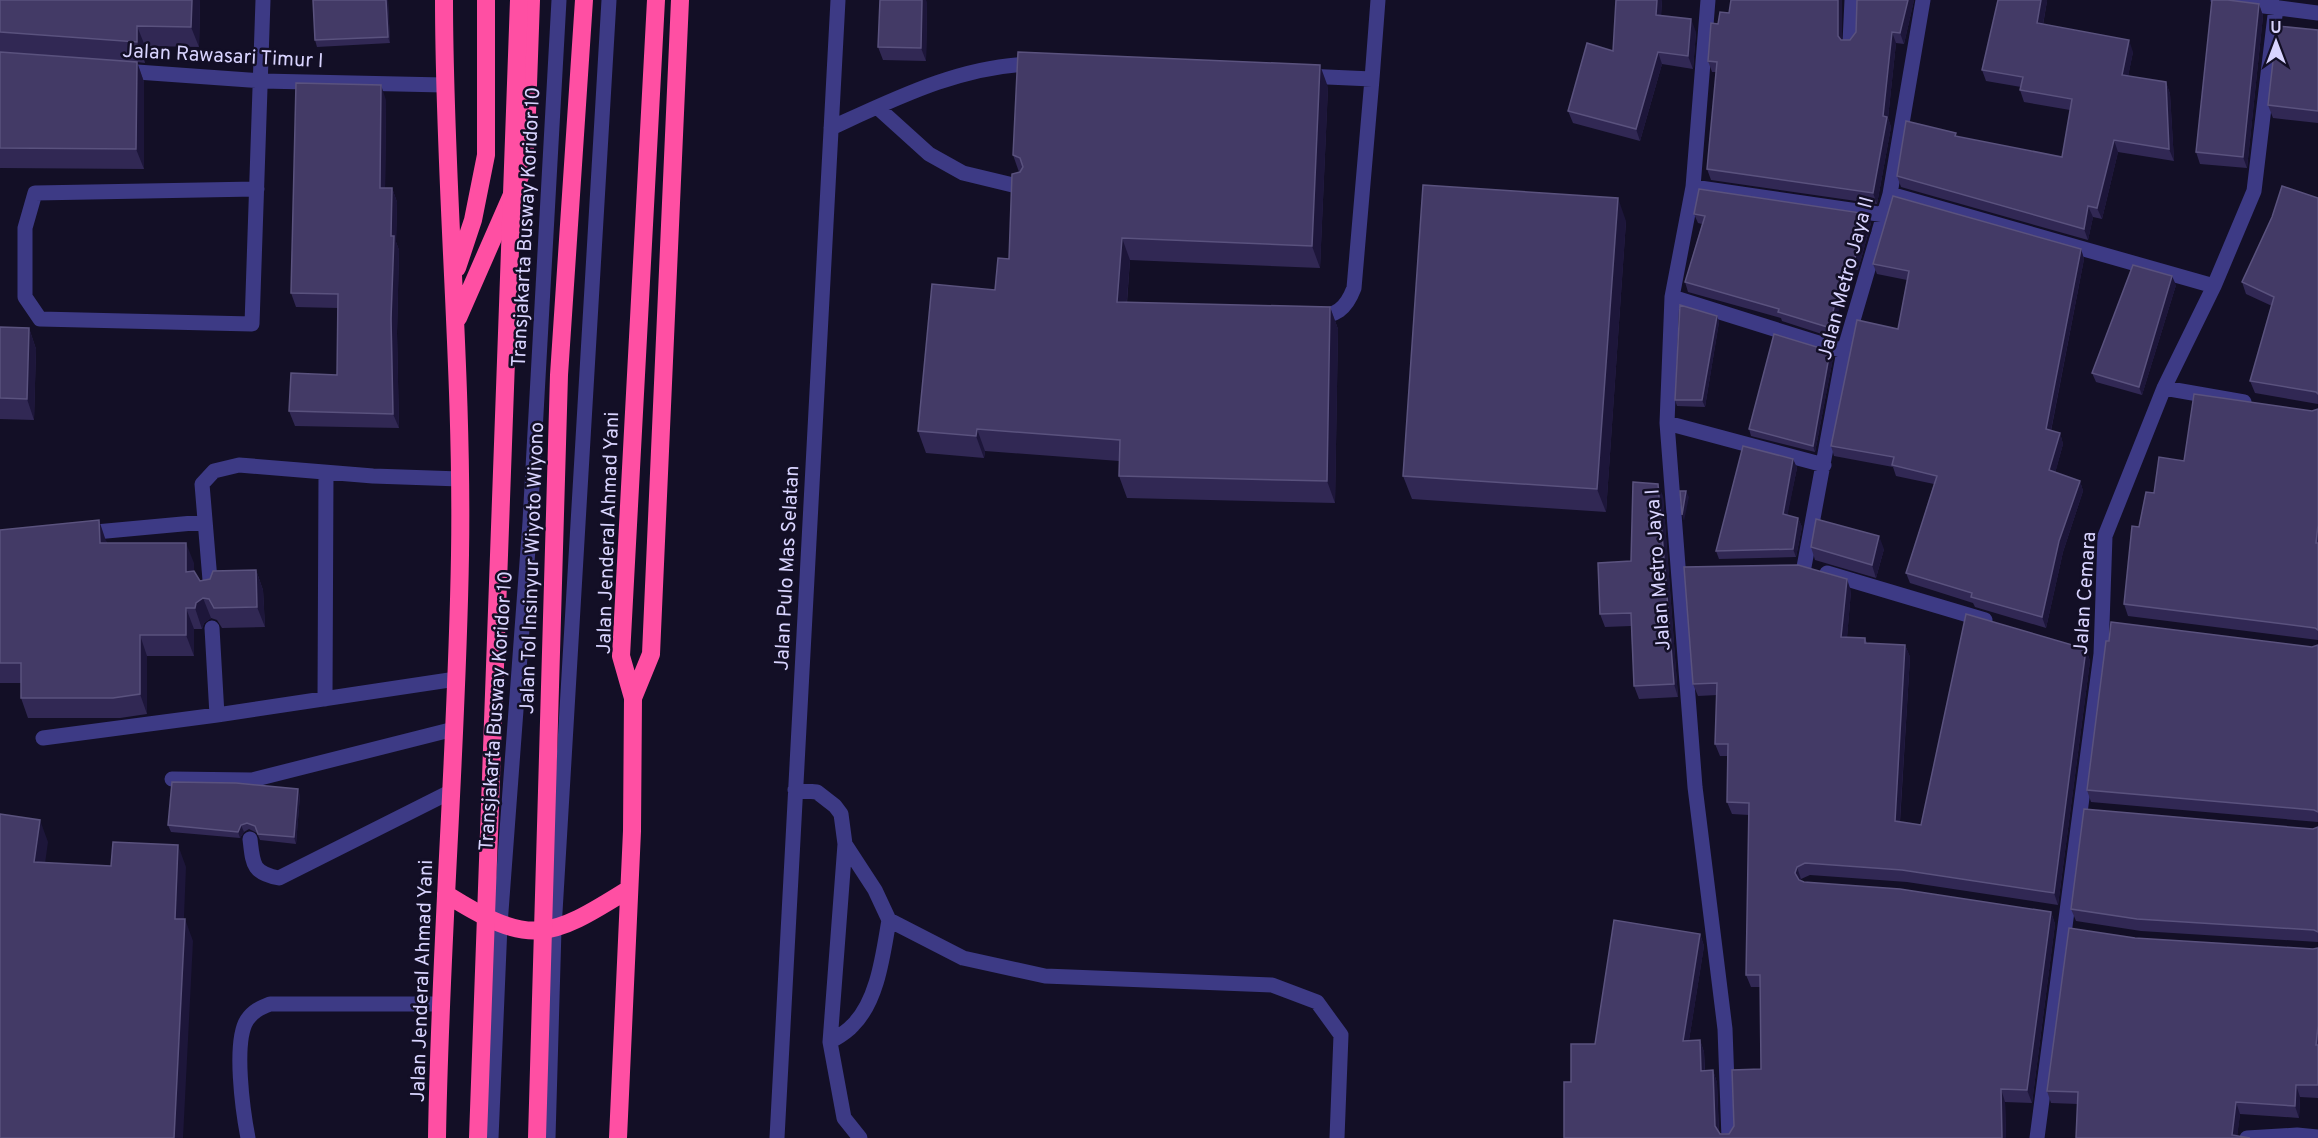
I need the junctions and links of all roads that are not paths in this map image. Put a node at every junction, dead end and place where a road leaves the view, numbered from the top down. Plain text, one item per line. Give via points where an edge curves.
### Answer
1 (263, 0) edge
2 (444, 0) edge
3 (486, 0) edge
4 (519, 0) edge
5 (531, 0) edge
6 (559, 0) edge
7 (584, 0) edge
8 (609, 0) edge
9 (656, 0) edge
10 (680, 0) edge
11 (838, 0) edge
12 (1378, 0) edge
13 (1708, 0) edge
14 (1852, 0) edge
15 (1923, 0) edge
16 (2218, 0) edge
17 (2276, 7) junction
18 (2318, 13) edge
19 (1850, 42) edge
20 (1051, 64) edge
21 (104, 69) edge
22 (1289, 75) edge
23 (1372, 79) junction
24 (262, 81) junction
25 (444, 85) junction
26 (877, 107) junction
27 (831, 128) junction
28 (1020, 187) edge
29 (1694, 188) junction
30 (257, 189) junction
31 (1890, 194) junction
32 (1885, 215) junction
33 (453, 278) junction
34 (2214, 286) junction
35 (1672, 297) junction
36 (1296, 315) edge
37 (456, 322) junction
38 (1844, 351) junction
39 (2164, 388) junction
40 (2263, 405) edge
41 (1667, 423) junction
42 (1824, 465) junction
43 (326, 473) junction
44 (460, 480) junction
45 (204, 522) junction
46 (68, 535) edge
47 (210, 592) edge
48 (1998, 624) edge
49 (212, 628) edge
50 (456, 679) junction
51 (633, 698) junction
52 (325, 699) junction
53 (217, 716) junction
54 (454, 729) junction
55 (43, 738) dead end
56 (172, 779) dead end
57 (795, 790) junction
58 (452, 791) junction
59 (250, 839) dead end
60 (845, 844) junction
61 (629, 888) junction
62 (446, 894) junction
63 (889, 920) junction
64 (2061, 920) junction
65 (500, 925) junction
66 (554, 929) junction
67 (2085, 933) edge
68 (439, 1004) junction
69 (830, 1042) junction
70 (2318, 1137) edge
71 (248, 1138) edge
72 (437, 1138) edge
73 (478, 1138) edge
74 (491, 1138) edge
75 (537, 1138) edge
76 (548, 1138) edge
77 (618, 1138) edge
78 (777, 1138) edge
79 (860, 1138) edge
80 (1337, 1138) edge
81 (1729, 1138) edge
82 (2037, 1138) edge
83 (2247, 1138) edge

1 - 24 street
2 - 25 highway, Jalan Jenderal Ahmad Yani
3 - 33 highway via 486,155 473,220
4 - 73 highway, Jalan Tol Insinyur Wiyoto Wiyono, bridge
5 - 37 highway, Jalan Jenderal Ahmad Yani via 526,141 521,174
6 - 65 street, Transjakarta Busway Koridor 10 via 530,522
7 - 75 highway, Jalan Tol Insinyur Wiyoto Wiyono, bridge via 560,375
8 - 66 street
9 - 51 highway, Jalan Jenderal Ahmad Yani via 621,656
10 - 51 highway via 651,654
11 - 27 street, Jalan Pulo Mas Selatan
12 - 23 street
13 - 29 street, Jalan Metro Jaya I
14 - 19 street
15 - 31 street, Jalan Metro Jaya II
16 - 17 street
17 - 18 street
17 - 34 street, Jalan Cemara via 2254,191
20 - 26 street via 1011,64 910,93
21 - 24 street, Jalan Rawasari Timur I
22 - 23 street
23 - 36 street via 1354,288 1348,305 1330,316
24 - 25 street, Jalan Rawasari Timur I
24 - 30 street
25 - 33 highway, Jalan Jenderal Ahmad Yani
26 - 27 street
26 - 28 street via 929,154 963,173
27 - 57 street, Jalan Pulo Mas Selatan
29 - 32 street
29 - 35 street, Jalan Metro Jaya I
30 - 30 street via 252,324 40,320 26,297 26,228 35,193
31 - 32 street, Jalan Metro Jaya II
31 - 34 street
32 - 38 street, Jalan Metro Jaya II
33 - 37 highway, Jalan Jenderal Ahmad Yani
34 - 39 street, Jalan Cemara
35 - 38 street
35 - 41 street, Jalan Metro Jaya I
37 - 44 highway, Jalan Jenderal Ahmad Yani
38 - 42 street, Jalan Metro Jaya II
39 - 40 street
39 - 64 street, Jalan Cemara via 2105,536 2108,623 2095,653 2085,812
41 - 42 street
41 - 81 street, Jalan Metro Jaya I via 1684,570 1695,787 1725,1029
42 - 48 street, Jalan Metro Jaya II via 1799,567
43 - 44 street
43 - 45 street via 238,465 214,471 202,484
43 - 52 street
44 - 50 highway, Jalan Jenderal Ahmad Yani
45 - 46 street
45 - 47 street
49 - 53 street
50 - 52 street
50 - 54 highway, Jalan Jenderal Ahmad Yani
51 - 61 highway, Jalan Jenderal Ahmad Yani
52 - 53 street
53 - 55 street
54 - 56 street via 252,785
54 - 58 highway, Jalan Jenderal Ahmad Yani
57 - 60 street via 817,792 836,806 841,814
57 - 78 street, Jalan Pulo Mas Selatan
58 - 59 street via 279,878 263,875 253,864
58 - 62 highway, Jalan Jenderal Ahmad Yani
60 - 63 street
60 - 69 street
61 - 66 highway via 581,919
61 - 77 highway, Jalan Jenderal Ahmad Yani
62 - 65 highway
62 - 68 highway, Jalan Jenderal Ahmad Yani
63 - 69 street via 882,961 867,1004 854,1025
63 - 80 street via 963,958 1045,976 1272,985 1317,1002 1341,1035
64 - 67 street
64 - 82 street, Jalan Cemara
65 - 66 highway via 531,932
65 - 74 street, Transjakarta Busway Koridor 10
66 - 76 street
68 - 71 street via 270,1004 257,1009 246,1022 239,1063
68 - 72 highway, Jalan Jenderal Ahmad Yani
69 - 79 street via 844,1118
70 - 83 street

